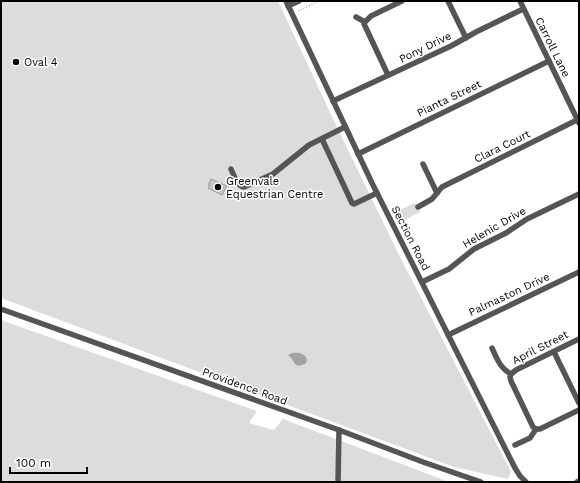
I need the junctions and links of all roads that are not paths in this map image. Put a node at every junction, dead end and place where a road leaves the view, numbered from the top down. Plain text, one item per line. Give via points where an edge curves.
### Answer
1 (299, 1) edge
2 (402, 1) edge
3 (448, 1) edge
4 (520, 1) edge
5 (287, 4) edge
6 (523, 8) junction
7 (356, 17) dead end
8 (365, 22) junction
9 (466, 38) junction
10 (549, 61) junction
11 (388, 75) junction
12 (333, 101) junction
13 (578, 122) edge
14 (345, 127) junction
15 (322, 139) junction
16 (358, 154) junction
17 (423, 164) dead end
18 (231, 169) dead end
19 (377, 193) junction
20 (437, 193) junction
21 (579, 194) edge
22 (418, 207) dead end
23 (579, 272) edge
24 (422, 282) junction
25 (1, 309) edge
26 (448, 335) junction
27 (579, 339) edge
28 (492, 348) dead end
29 (554, 352) junction
30 (511, 374) junction
31 (579, 403) edge
32 (579, 410) edge
33 (536, 429) junction
34 (339, 430) junction
35 (516, 445) dead end
36 (338, 482) edge
37 (481, 482) edge
38 (525, 482) edge

1 - 5 street
2 - 8 street
3 - 9 street
4 - 6 street, Carroll Lane
5 - 12 street, Section Road
6 - 9 street, Pony Drive
6 - 10 street, Carroll Lane
7 - 8 street
8 - 11 street
9 - 11 street, Pony Drive
10 - 13 street, Carroll Lane
10 - 16 street, Pianta Street
11 - 12 street, Pony Drive
12 - 14 street, Section Road
13 - 20 street, Clara Court via 442,186
14 - 15 street
14 - 16 street, Section Road
15 - 18 street via 273,174 244,187 238,183
15 - 19 street via 352,203
16 - 19 street, Section Road
17 - 20 street
19 - 24 street, Section Road
20 - 22 street, Clara Court
21 - 24 street, Helenic Drive via 474,248 448,269
23 - 26 street, Palmaston Drive
24 - 26 street, Section Road
25 - 34 street, Providence Road
26 - 38 street, Section Road via 515,468
27 - 29 street, April Street
28 - 30 street via 501,366
29 - 30 street, April Street
29 - 31 street
30 - 33 street via 510,381
32 - 33 street
33 - 35 street via 530,438
34 - 36 street
34 - 37 street, Providence Road

